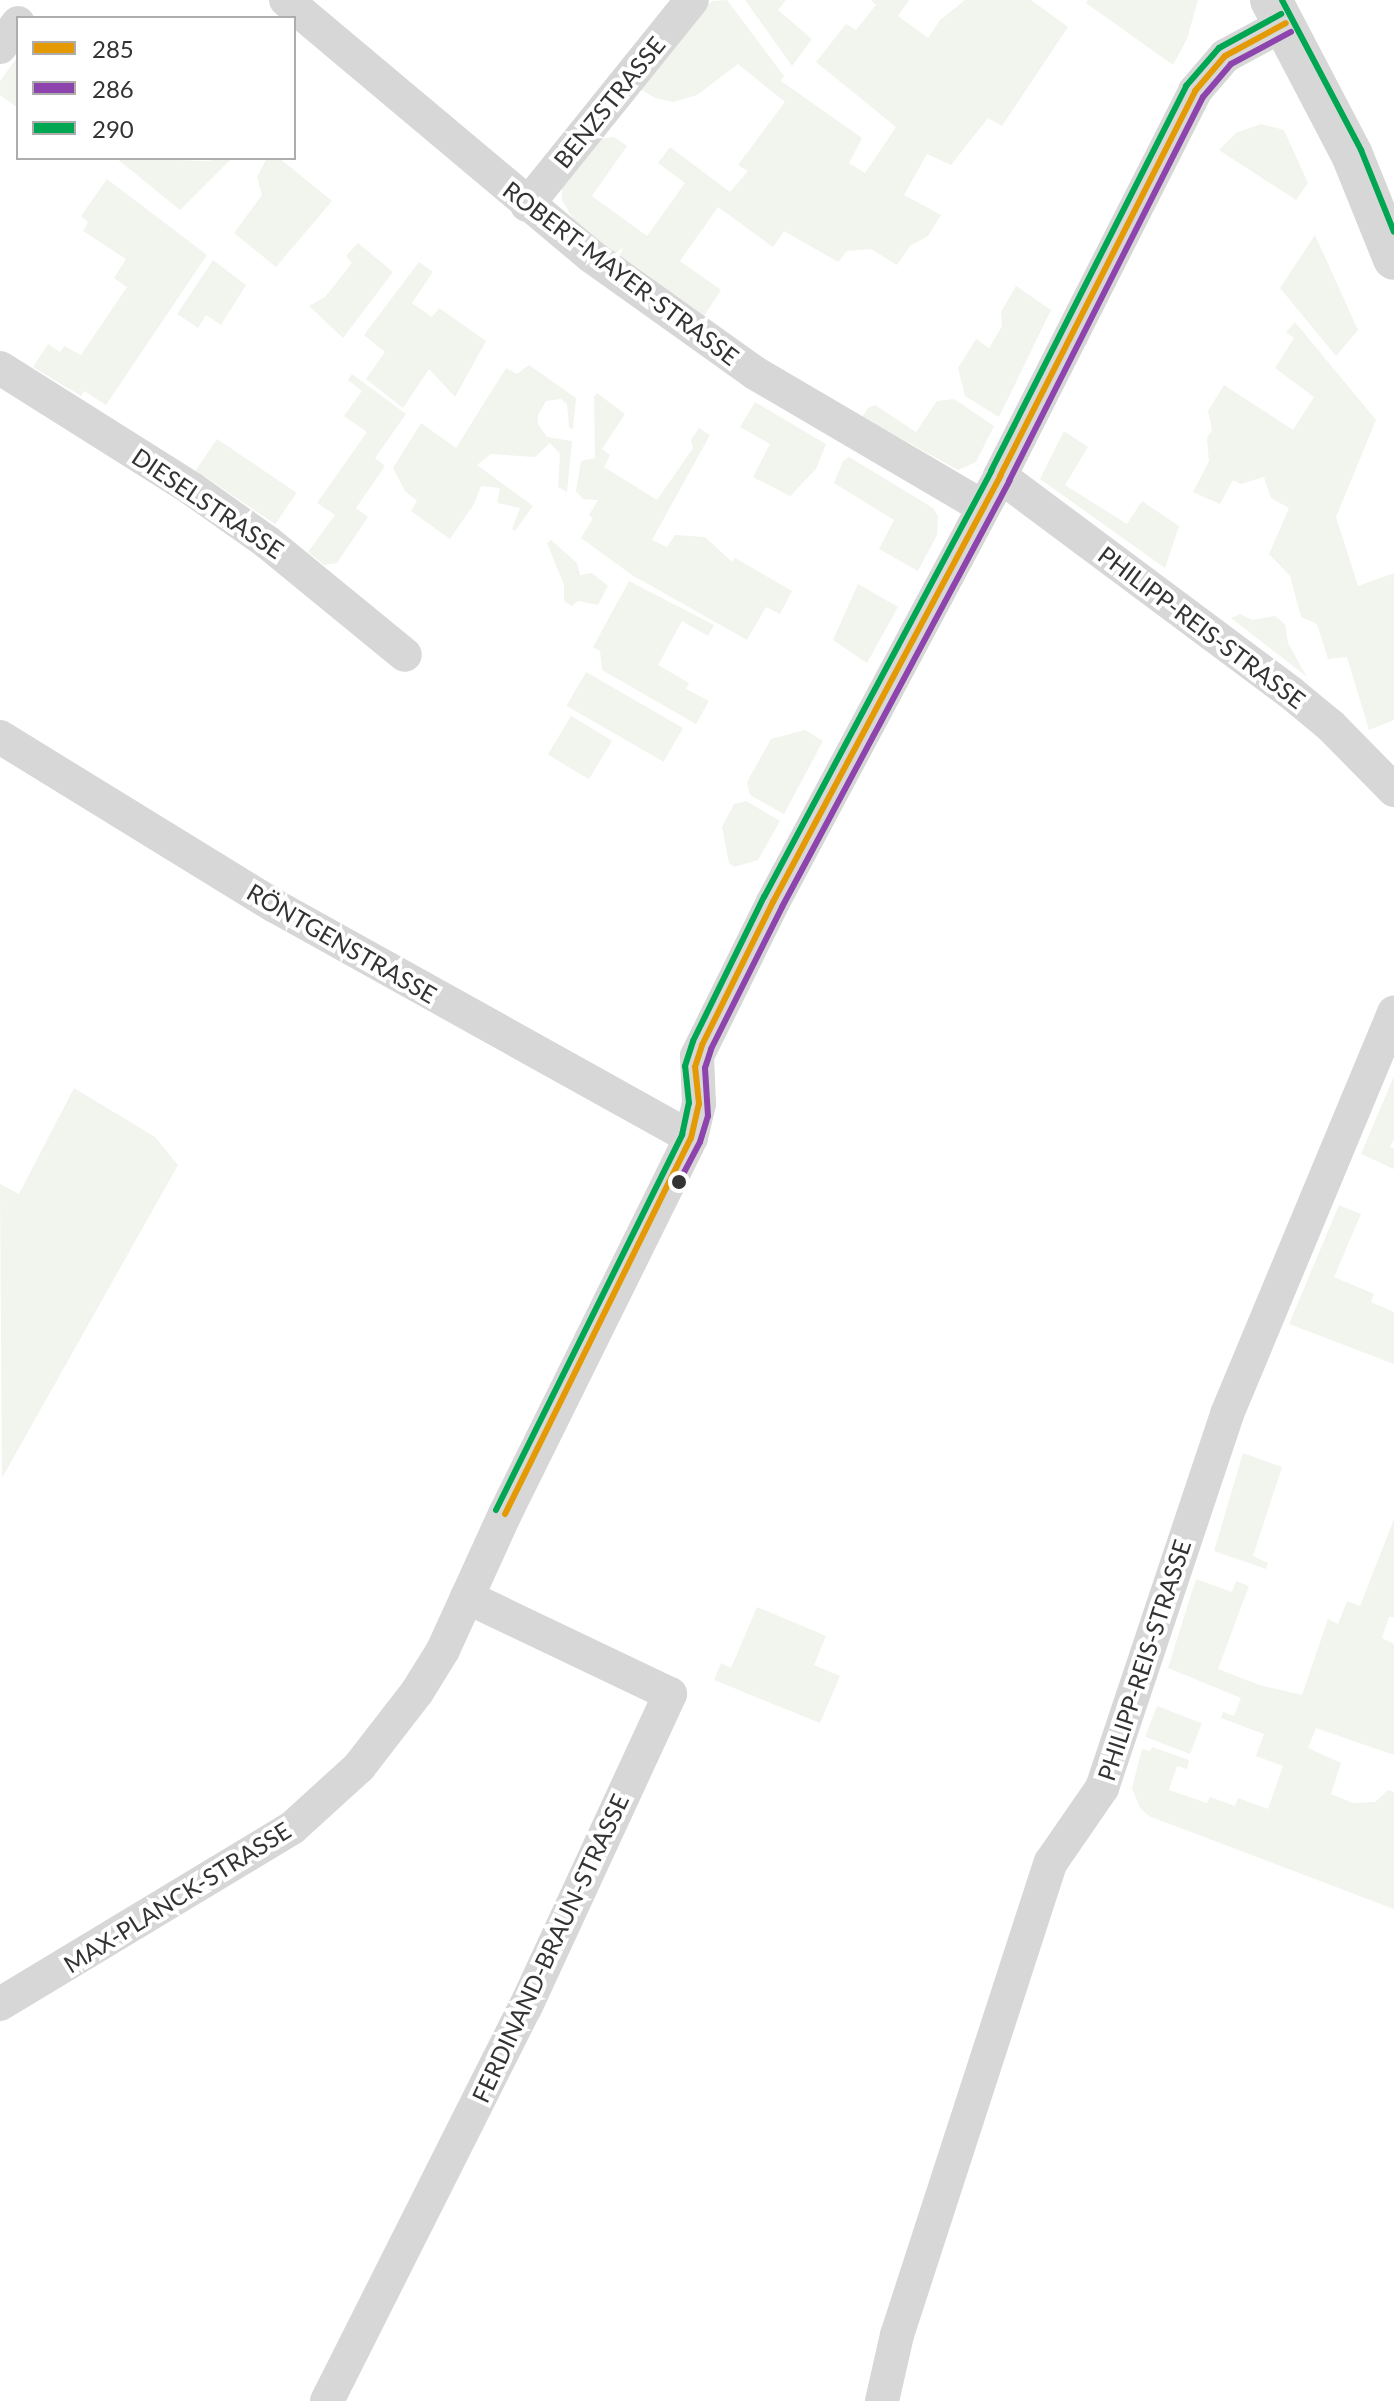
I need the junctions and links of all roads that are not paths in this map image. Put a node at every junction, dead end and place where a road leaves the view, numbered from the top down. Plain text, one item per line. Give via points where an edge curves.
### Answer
1 (286, 0) edge
2 (692, 0) edge
3 (1279, 12) edge
4 (16, 26) edge
5 (0, 47) edge
6 (527, 205) junction
7 (1394, 259) edge
8 (0, 368) edge
9 (1000, 476) junction
10 (983, 507) junction
11 (405, 655) dead end
12 (0, 737) edge
13 (1394, 790) edge
14 (1394, 1012) edge
15 (691, 1138) junction
16 (467, 1597) junction
17 (0, 2004) edge
18 (327, 2401) edge
19 (882, 2401) edge

1 - 6 street, ROBERT-MAYER-STRASSE
2 - 6 street, BENZSTRASSE
3 - 7 street via 1352,155
3 - 9 street, MAX-PLANCK-STRASSE via 1225,56 1195,91
4 - 5 street
6 - 10 street, ROBERT-MAYER-STRASSE via 755,373
8 - 11 street, DIESELSTRASSE via 267,542
9 - 10 street, MAX-PLANCK-STRASSE
9 - 13 street, PHILIPP-REIS-STRASSE via 1291,693
10 - 15 street, MAX-PLANCK-STRASSE via 702,1045 695,1067 699,1104
12 - 15 street, RÖNTGENSTRASSE via 289,913
14 - 19 street, PHILIPP-REIS-STRASSE via 1227,1414 1102,1788 1051,1862 897,2335
15 - 16 street, MAX-PLANCK-STRASSE
16 - 17 street, MAX-PLANCK-STRASSE via 443,1650 393,1727 307,1816 231,1868
16 - 18 street, FERDINAND-BRAUN-STRASSE via 670,1694 525,2008

